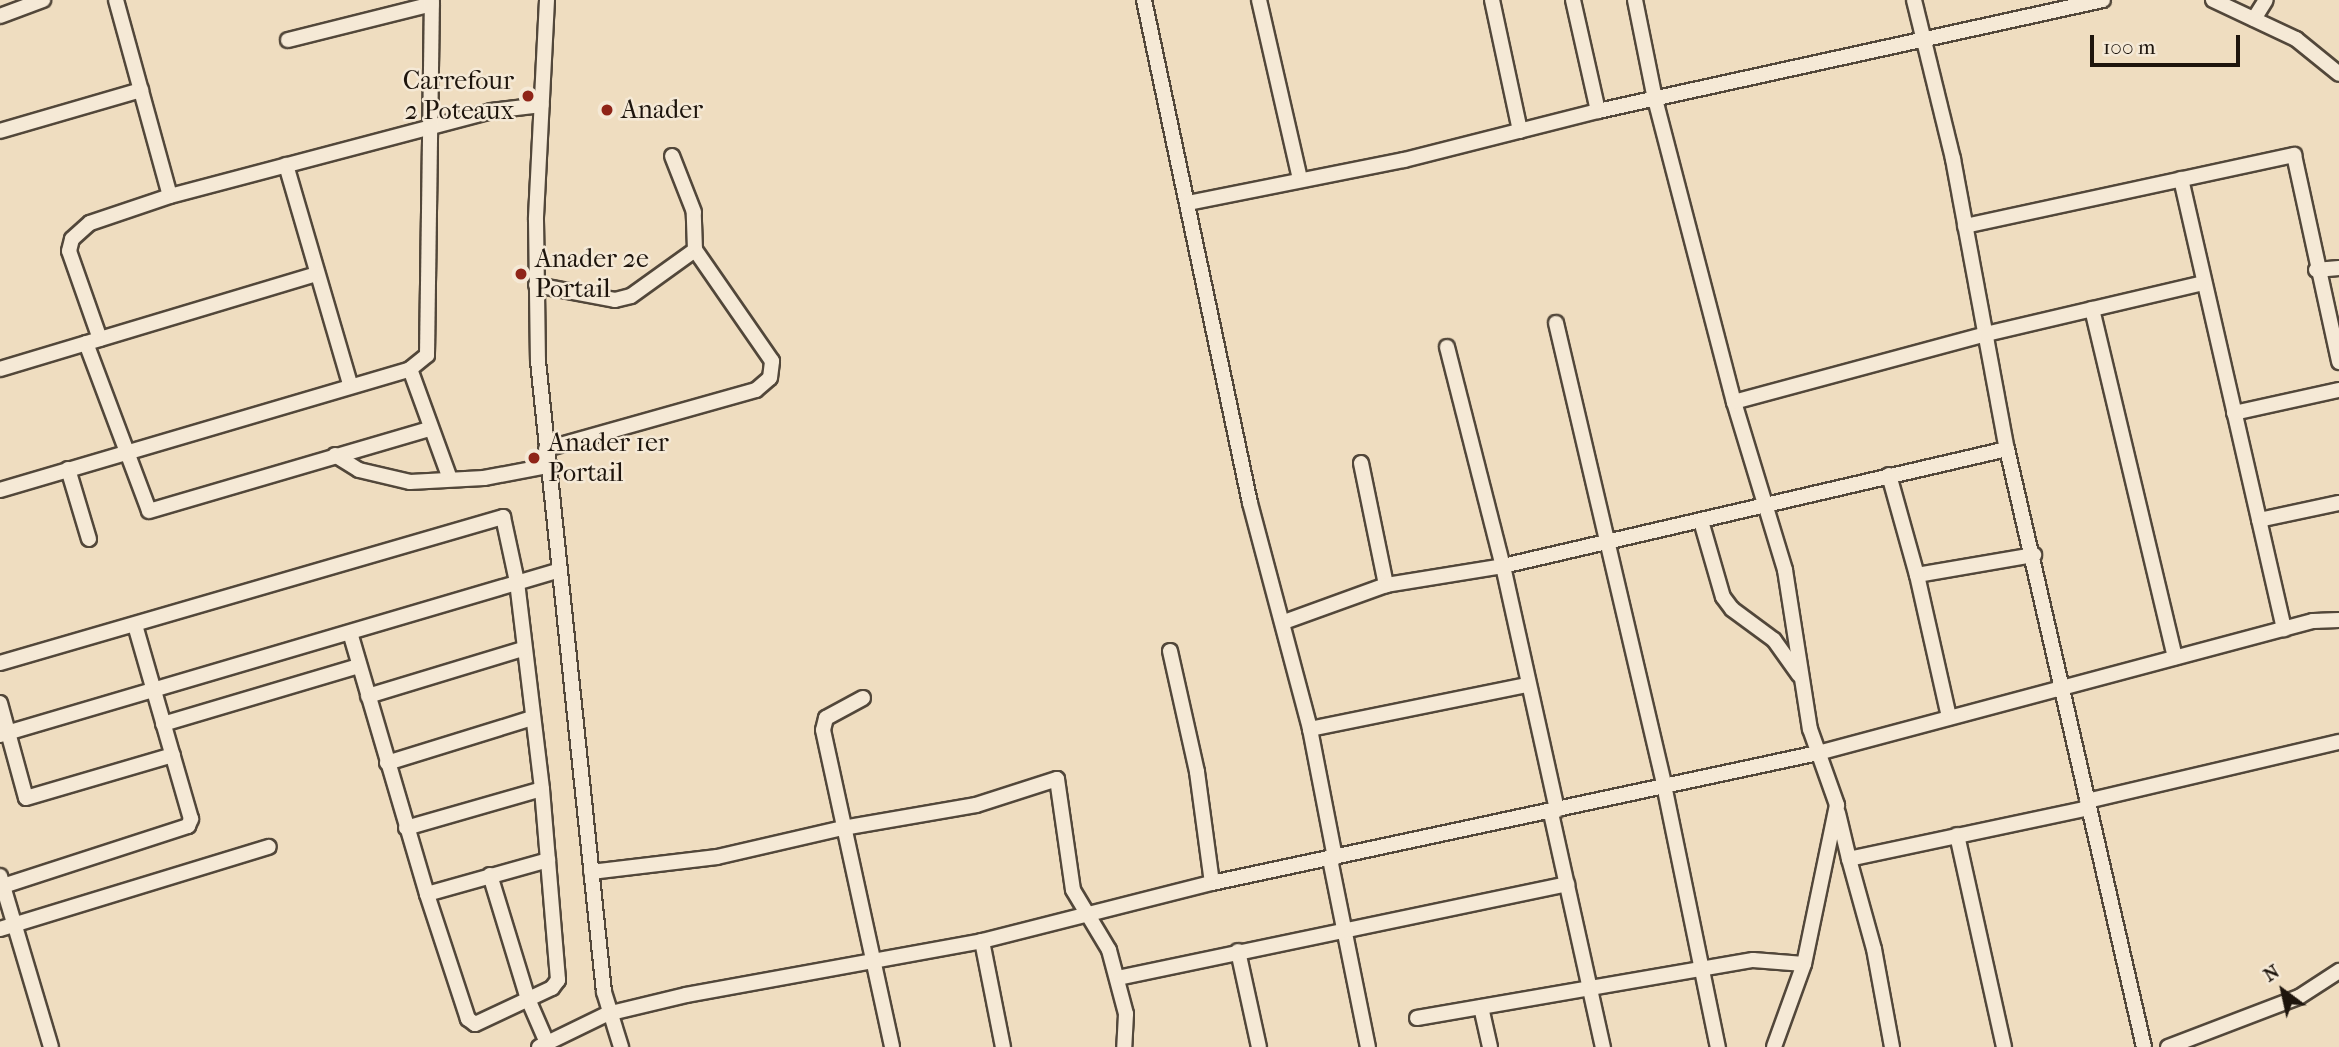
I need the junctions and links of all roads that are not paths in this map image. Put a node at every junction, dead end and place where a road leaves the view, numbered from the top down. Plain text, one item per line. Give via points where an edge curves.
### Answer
1 (44, 0) edge
2 (116, 0) edge
3 (547, 0) edge
4 (1144, 0) edge
5 (1259, 0) edge
6 (1492, 0) edge
7 (1573, 0) edge
8 (1635, 0) edge
9 (1914, 0) edge
10 (2104, 0) edge
11 (2213, 0) edge
12 (2266, 0) edge
13 (432, 2) edge
14 (0, 16) edge
15 (2254, 19) junction
16 (1926, 38) junction
17 (288, 40) dead end
18 (2339, 74) edge
19 (141, 90) junction
20 (1655, 99) junction
21 (542, 105) junction
22 (1598, 111) junction
23 (433, 128) junction
24 (0, 131) edge
25 (1520, 131) junction
26 (672, 156) dead end
27 (286, 165) junction
28 (1300, 178) junction
29 (2180, 179) junction
30 (170, 195) junction
31 (1188, 202) junction
32 (1965, 226) junction
33 (695, 250) junction
34 (2339, 268) edge
35 (2316, 270) junction
36 (316, 274) junction
37 (2204, 283) junction
38 (536, 285) junction
39 (2092, 309) junction
40 (1556, 323) dead end
41 (1986, 334) junction
42 (93, 341) junction
43 (1447, 347) dead end
44 (2339, 362) edge
45 (0, 369) edge
46 (410, 369) junction
47 (350, 384) junction
48 (2339, 390) edge
49 (1734, 402) junction
50 (2234, 413) junction
51 (429, 429) junction
52 (546, 449) junction
53 (2007, 449) junction
54 (125, 453) junction
55 (335, 455) junction
56 (1361, 463) dead end
57 (547, 466) junction
58 (68, 469) junction
59 (1889, 475) junction
60 (450, 479) junction
61 (0, 490) edge
62 (1765, 502) junction
63 (2339, 503) edge
64 (1701, 520) junction
65 (2259, 520) junction
66 (89, 539) dead end
67 (1607, 543) junction
68 (2034, 555) junction
69 (1503, 566) junction
70 (557, 570) junction
71 (1917, 575) junction
72 (517, 582) junction
73 (1386, 585) junction
74 (2339, 620) edge
75 (1284, 622) junction
76 (135, 625) junction
77 (2284, 629) junction
78 (350, 633) junction
79 (523, 649) junction
80 (1170, 652) dead end
81 (2175, 657) junction
82 (0, 663) edge
83 (359, 666) junction
84 (1800, 676) junction
85 (1527, 685) junction
86 (2064, 688) junction
87 (153, 691) junction
88 (368, 696) junction
89 (863, 698) dead end
90 (0, 703) edge
91 (532, 718) junction
92 (1949, 718) junction
93 (163, 724) junction
94 (1310, 729) junction
95 (4, 733) edge
96 (2339, 742) edge
97 (1818, 753) junction
98 (173, 755) junction
99 (387, 763) junction
100 (1664, 785) junction
101 (542, 789) junction
102 (1837, 805) junction
103 (2088, 805) junction
104 (1554, 811) junction
105 (406, 828) junction
106 (843, 828) junction
107 (1957, 835) junction
108 (269, 847) dead end
109 (1332, 859) junction
110 (1849, 859) junction
111 (548, 860) junction
112 (591, 872) junction
113 (490, 875) junction
114 (1, 883) edge
115 (1212, 883) junction
116 (1567, 884) junction
117 (427, 894) junction
118 (1087, 912) junction
119 (15, 925) junction
120 (1343, 928) junction
121 (0, 929) edge
122 (982, 941) junction
123 (1238, 951) junction
124 (870, 960) junction
125 (1804, 964) junction
126 (1700, 968) junction
127 (2339, 971) edge
128 (1118, 978) junction
129 (1589, 986) junction
130 (528, 999) junction
131 (1481, 1007) junction
132 (607, 1014) junction
133 (1417, 1018) dead end
134 (543, 1045) edge
135 (51, 1047) edge
136 (621, 1047) edge
137 (892, 1047) edge
138 (1003, 1047) edge
139 (1124, 1047) edge
140 (1259, 1047) edge
141 (1368, 1047) edge
142 (1490, 1047) edge
143 (1603, 1047) edge
144 (1718, 1047) edge
145 (1774, 1047) edge
146 (1892, 1047) edge
147 (2004, 1047) edge
148 (2144, 1047) edge
149 (2168, 1047) edge

1 - 14 street
2 - 19 street
3 - 21 street
4 - 31 street
5 - 28 street
6 - 25 street
7 - 22 street
8 - 20 street
9 - 16 street
10 - 16 street
11 - 15 street
12 - 15 street
13 - 17 street
13 - 23 street
15 - 18 street via 2296,39
16 - 20 street
16 - 32 street
19 - 24 street
19 - 30 street
20 - 22 street
20 - 49 street
21 - 23 street via 491,111
21 - 38 street
22 - 25 street
23 - 27 street
23 - 46 street via 427,355
25 - 28 street via 1404,160
26 - 33 street via 694,212
27 - 30 street
27 - 36 street
28 - 31 street
29 - 32 street
29 - 35 street via 2294,155
29 - 37 street
30 - 42 street via 90,223 72,239 69,251
31 - 75 street via 1250,503
32 - 41 street
33 - 38 street via 631,296 615,300
33 - 52 street via 772,361 770,378 756,390
34 - 35 street
35 - 44 street
36 - 42 street
36 - 47 street
37 - 39 street
37 - 50 street
38 - 52 street
39 - 41 street
39 - 81 street
40 - 67 street
41 - 49 street
41 - 53 street
42 - 45 street
42 - 54 street
43 - 69 street
46 - 47 street
46 - 51 street
47 - 54 street
48 - 50 street
49 - 62 street
50 - 65 street
51 - 55 street
51 - 60 street
52 - 57 street
53 - 59 street
53 - 68 street
54 - 55 street via 149,511 242,487
54 - 58 street
55 - 60 street via 388,479
56 - 73 street
57 - 60 street via 484,478
57 - 70 street
58 - 61 street
58 - 66 street
59 - 62 street
59 - 71 street
62 - 64 street
62 - 84 street via 1785,570
63 - 65 street
64 - 67 street
64 - 84 street via 1723,597 1731,609 1774,640
65 - 77 street
67 - 69 street
67 - 100 street
68 - 71 street
68 - 86 street
69 - 73 street
69 - 85 street
70 - 72 street
70 - 112 street
71 - 92 street
72 - 76 street via 507,524 496,516
72 - 78 street
72 - 79 street
73 - 75 street
74 - 77 street
75 - 94 street
76 - 82 street
76 - 87 street
77 - 81 street
78 - 83 street
78 - 87 street
79 - 88 street
79 - 91 street
80 - 115 street via 1197,772
81 - 86 street
83 - 88 street
83 - 93 street
84 - 97 street
85 - 94 street
85 - 104 street
86 - 92 street
86 - 103 street
87 - 93 street
87 - 95 street
88 - 99 street
89 - 106 street via 826,718 823,730
90 - 95 street
91 - 99 street
91 - 101 street
92 - 97 street
93 - 98 street
94 - 109 street
95 - 98 street via 26,798
96 - 103 street
97 - 100 street
97 - 102 street
98 - 114 street via 191,819 184,830
99 - 105 street
100 - 104 street
100 - 126 street
101 - 105 street
101 - 111 street
102 - 110 street
102 - 125 street
103 - 107 street
103 - 148 street
104 - 109 street
104 - 116 street
105 - 117 street
106 - 112 street via 717,857
106 - 118 street via 976,805 1057,779 1073,890
106 - 124 street
107 - 110 street
107 - 147 street
108 - 119 street
109 - 115 street
109 - 120 street
110 - 146 street via 1874,949
111 - 113 street
111 - 130 street via 558,980
112 - 132 street
113 - 117 street
113 - 130 street
114 - 119 street
115 - 118 street
116 - 120 street
116 - 129 street
117 - 130 street via 470,1023
118 - 122 street
118 - 128 street via 1109,950
119 - 121 street
119 - 135 street
120 - 123 street
120 - 141 street
122 - 124 street
122 - 138 street
123 - 128 street
123 - 140 street
124 - 132 street via 754,979
124 - 137 street
125 - 126 street via 1753,960
125 - 145 street
126 - 129 street
126 - 144 street
127 - 149 street via 2299,997
128 - 139 street via 1126,1014
129 - 131 street
129 - 143 street
130 - 134 street
131 - 133 street
131 - 142 street
132 - 134 street
132 - 136 street

